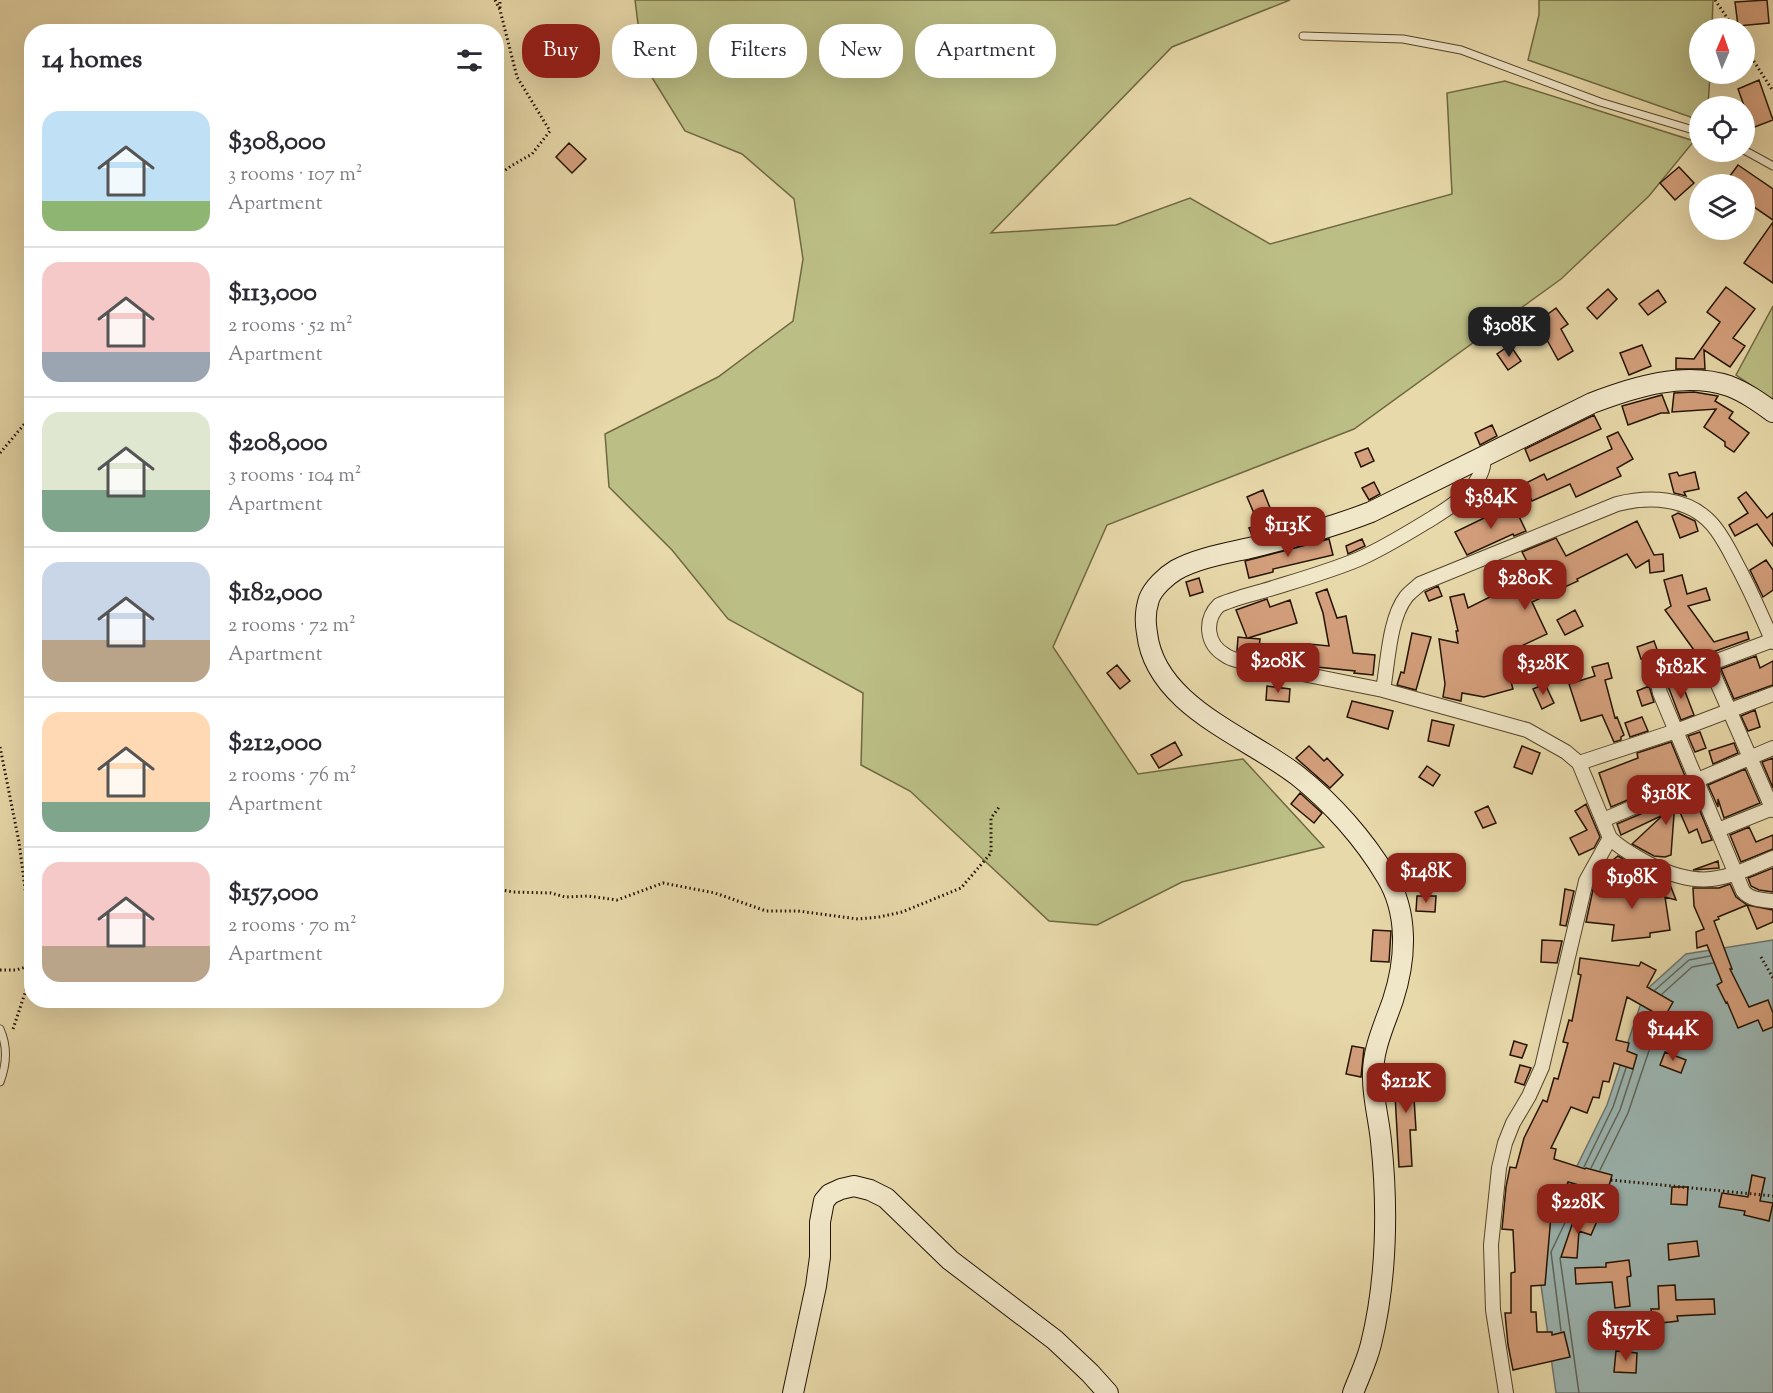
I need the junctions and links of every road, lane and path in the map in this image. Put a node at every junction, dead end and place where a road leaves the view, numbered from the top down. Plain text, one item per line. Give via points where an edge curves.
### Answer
1 (495, 0) edge
2 (500, 0) edge
3 (1715, 0) edge
4 (500, 10) junction
5 (1727, 18) edge
6 (504, 24) edge
7 (504, 26) edge
8 (1303, 36) dead end
9 (1755, 63) edge
10 (1773, 91) edge
11 (1689, 129) edge
12 (1755, 156) edge
13 (1773, 166) edge
14 (504, 171) edge
15 (1773, 412) edge
16 (24, 425) edge
17 (0, 453) edge
18 (1484, 455) junction
19 (1773, 641) edge
20 (1709, 664) junction
21 (1383, 690) junction
22 (1773, 694) edge
23 (1730, 712) junction
24 (1676, 731) junction
25 (0, 747) edge
26 (1773, 748) edge
27 (1751, 758) junction
28 (1579, 763) junction
29 (1696, 780) junction
30 (1000, 806) dead end
31 (1773, 808) edge
32 (1603, 820) junction
33 (1718, 830) junction
34 (1610, 838) junction
35 (1773, 858) edge
36 (1735, 874) junction
37 (24, 880) edge
38 (504, 890) edge
39 (1773, 901) edge
40 (1761, 957) dead end
41 (24, 968) edge
42 (0, 970) edge
43 (1773, 978) edge
44 (24, 995) edge
45 (0, 1029) edge
46 (6, 1048) junction
47 (0, 1082) edge
48 (1611, 1180) dead end
49 (1773, 1196) edge
50 (793, 1393) edge
51 (1108, 1393) edge
52 (1353, 1393) edge
53 (1506, 1393) edge

1 - 4 path
2 - 4 path
3 - 5 path
4 - 6 path
7 - 14 path via 517,77 550,131 532,154
8 - 11 lane via 1403,39 1461,50 1600,102
9 - 10 path
12 - 13 lane
15 - 18 street via 1730,386 1710,381 1660,382 1592,403
16 - 17 path
18 - 21 street via 1482,474 1445,511 1347,563 1219,605 1209,618 1211,640 1227,657
18 - 52 street via 1343,523 1200,560 1175,571 1149,596 1145,617 1148,647 1171,687 1213,721 1297,776 1324,800 1359,838 1388,879 1403,924 1398,980 1374,1057 1386,1208 1381,1283 1371,1347
19 - 20 street
19 - 21 street via 1722,537 1710,522 1680,504 1637,498 1420,584 1407,596 1394,623
20 - 23 street
20 - 24 street via 1659,680 1660,693
21 - 28 street via 1527,730
22 - 23 street
23 - 24 street
23 - 27 street
24 - 28 street
24 - 29 street
25 - 37 path
26 - 27 street
27 - 29 street
27 - 31 street
28 - 32 street
29 - 32 street
29 - 33 street
30 - 38 path via 991,818 991,853 961,888 879,917 858,919 766,911 715,893 663,883 617,900
31 - 33 street
32 - 34 street
33 - 36 street
34 - 36 street via 1628,853 1679,877 1713,880
34 - 53 street via 1586,881 1542,1067 1513,1123 1499,1168 1491,1245 1493,1310
35 - 36 street
36 - 39 street via 1746,896
40 - 43 path
41 - 42 path
44 - 46 path
45 - 46 lane
46 - 47 lane
48 - 49 path
50 - 51 street via 816,1286 824,1201 830,1194 854,1186 886,1198 950,1260 1055,1340

